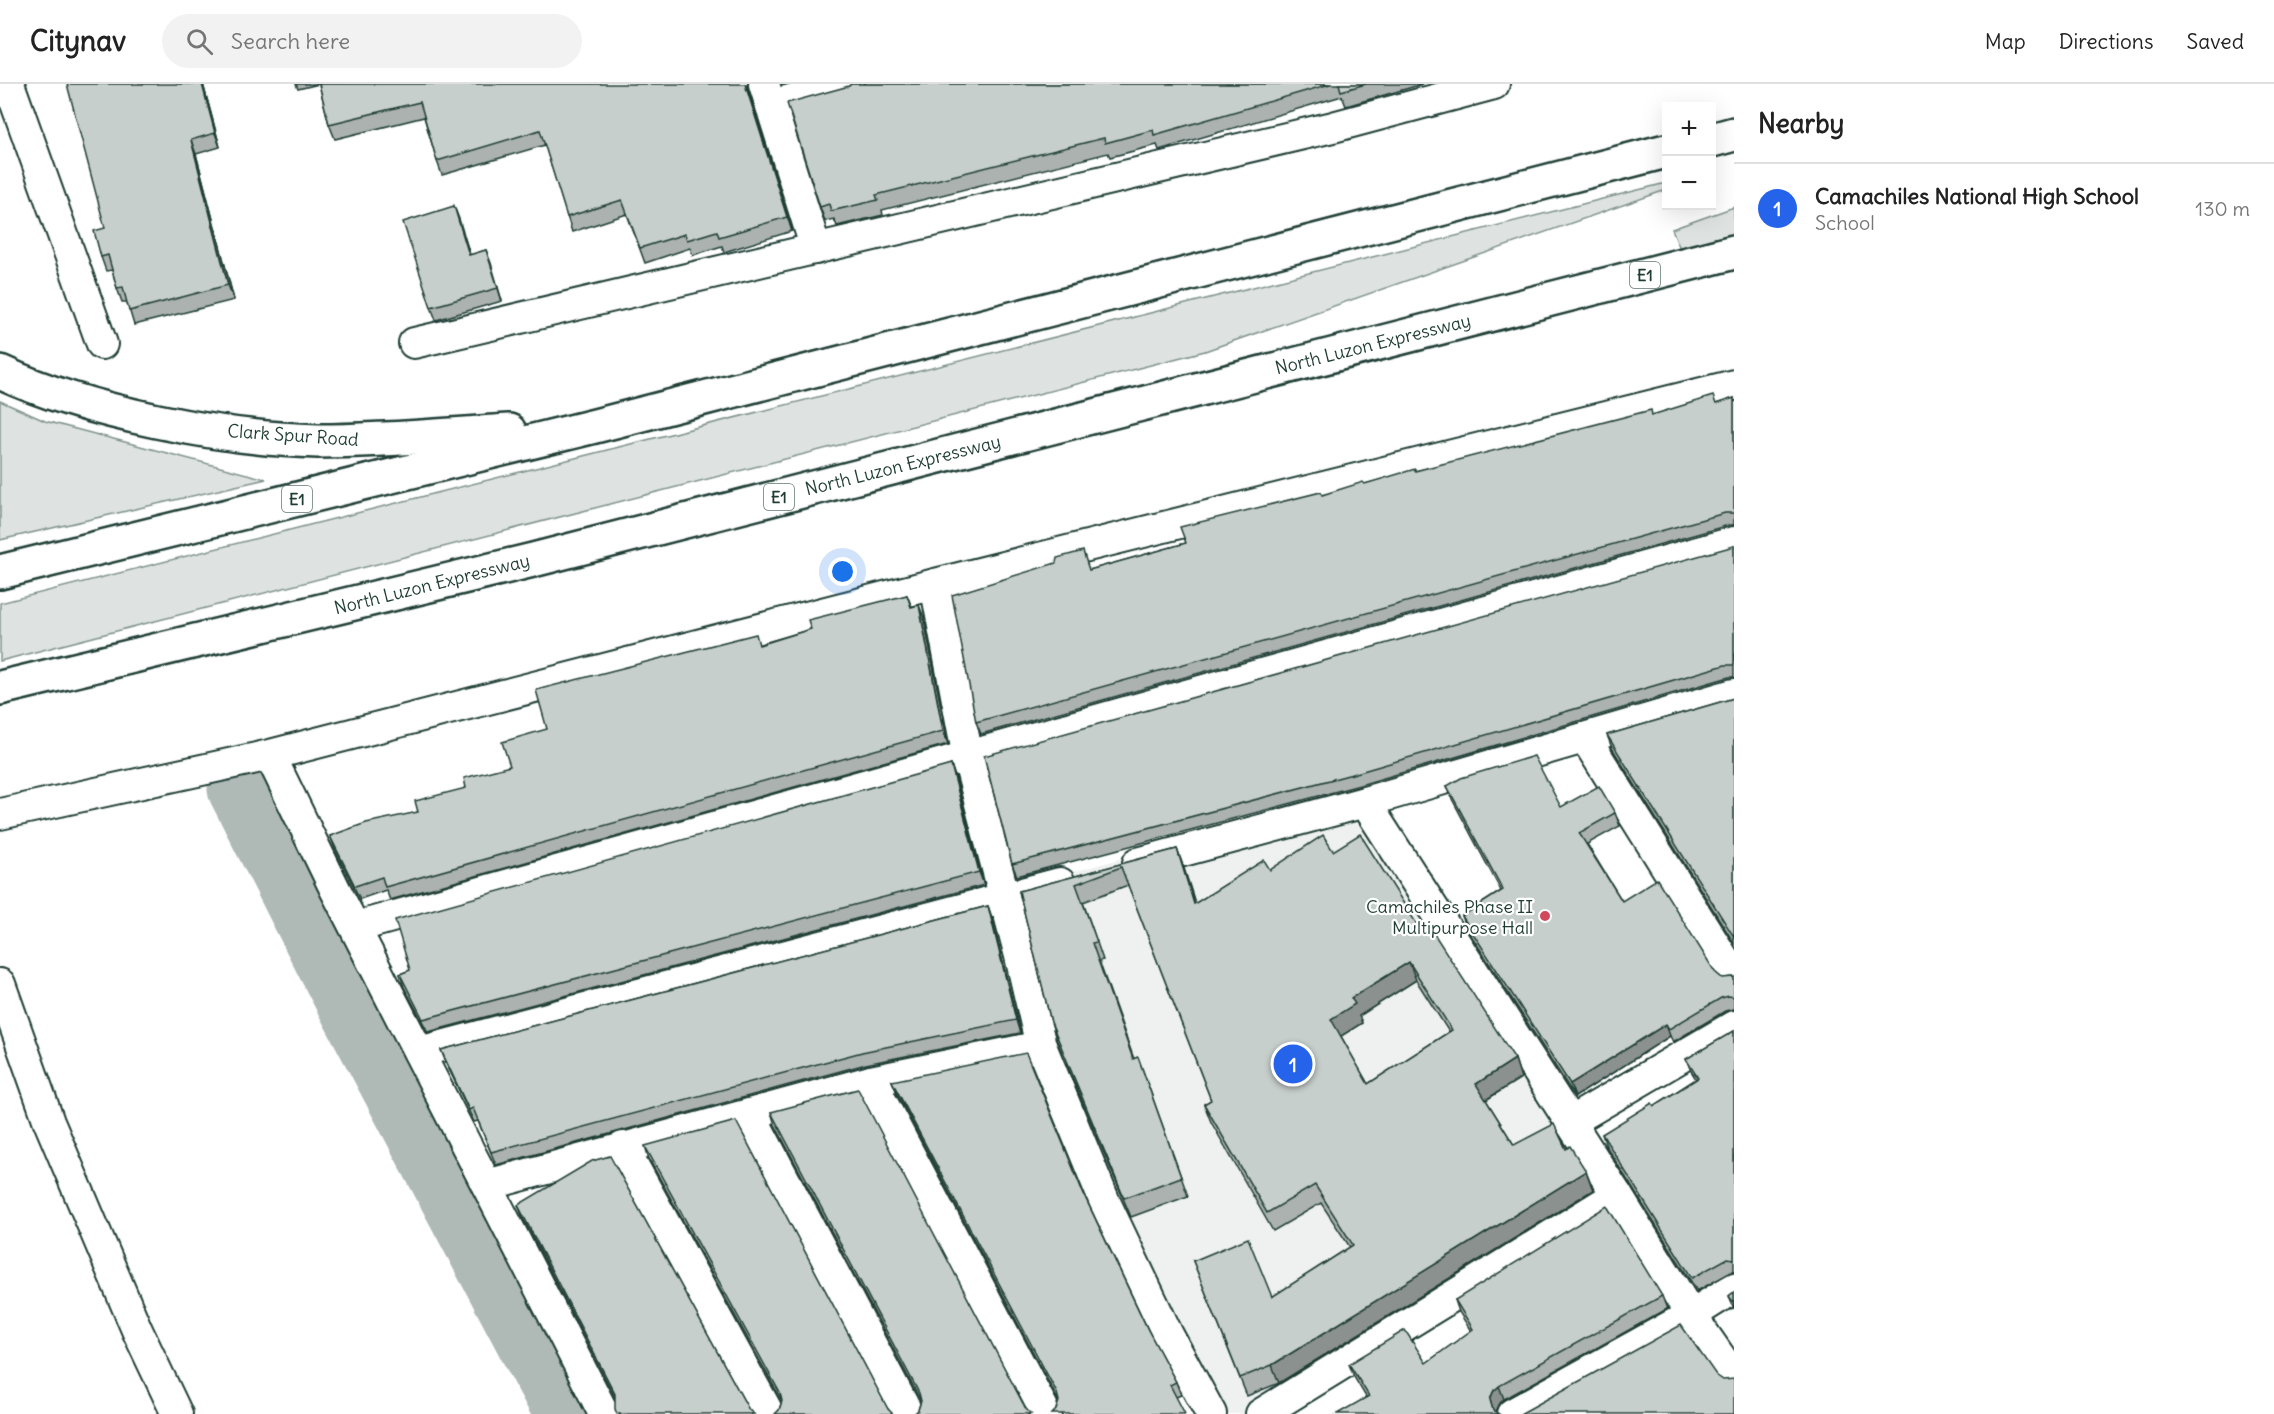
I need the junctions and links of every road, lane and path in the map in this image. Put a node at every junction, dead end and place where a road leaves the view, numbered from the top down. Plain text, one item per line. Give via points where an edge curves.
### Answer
1 (9, 84) edge
2 (849, 84) edge
3 (1494, 84) edge
4 (768, 94) edge
5 (1734, 134) edge
6 (1716, 139) edge
7 (1662, 152) edge
8 (816, 249) junction
9 (1734, 252) edge
10 (414, 343) dead end
11 (102, 344) dead end
12 (0, 372) edge
13 (1733, 391) edge
14 (595, 426) junction
15 (1734, 542) edge
16 (0, 572) edge
17 (935, 584) junction
18 (0, 688) edge
19 (1734, 694) edge
20 (1586, 739) junction
21 (270, 755) junction
22 (968, 758) junction
23 (1365, 802) junction
24 (0, 814) edge
25 (1005, 898) junction
26 (356, 927) junction
27 (1734, 975) edge
28 (0, 984) edge
29 (1734, 1026) edge
30 (1041, 1046) junction
31 (419, 1052) junction
32 (871, 1081) junction
33 (750, 1114) junction
34 (1570, 1122) junction
35 (623, 1147) junction
36 (487, 1185) junction
37 (1617, 1195) junction
38 (1734, 1288) edge
39 (1691, 1315) junction
40 (1734, 1377) edge
41 (177, 1414) edge
42 (604, 1414) edge
43 (769, 1414) edge
44 (908, 1414) edge
45 (1046, 1414) edge
46 (1211, 1414) edge
47 (1261, 1414) edge
48 (1512, 1414) edge

1 - 11 street
2 - 4 street
3 - 8 street via 1333,128
4 - 8 street
5 - 6 highway
7 - 14 highway, E1
8 - 10 street
9 - 18 highway, North Luzon Expressway / E1 via 533,560
12 - 14 highway, Clark Spur Road / E1 via 47,391 101,406 266,438 373,440
13 - 17 street
14 - 16 highway, E1
15 - 22 street
17 - 21 street
17 - 22 street
19 - 20 street
20 - 23 street
20 - 27 street
21 - 24 street
21 - 26 street
22 - 25 street
22 - 26 street via 842,789
23 - 25 street
23 - 34 street
25 - 30 street
25 - 31 street
26 - 31 street
28 - 41 street via 49,1122
29 - 34 street
30 - 32 street
30 - 46 street via 1104,1200 1168,1335
31 - 36 street
32 - 33 street
32 - 45 street
33 - 35 street
33 - 44 street
34 - 37 street
35 - 36 street
35 - 43 street
36 - 42 street
37 - 39 street
37 - 47 street
38 - 39 street
39 - 40 street
39 - 48 street

